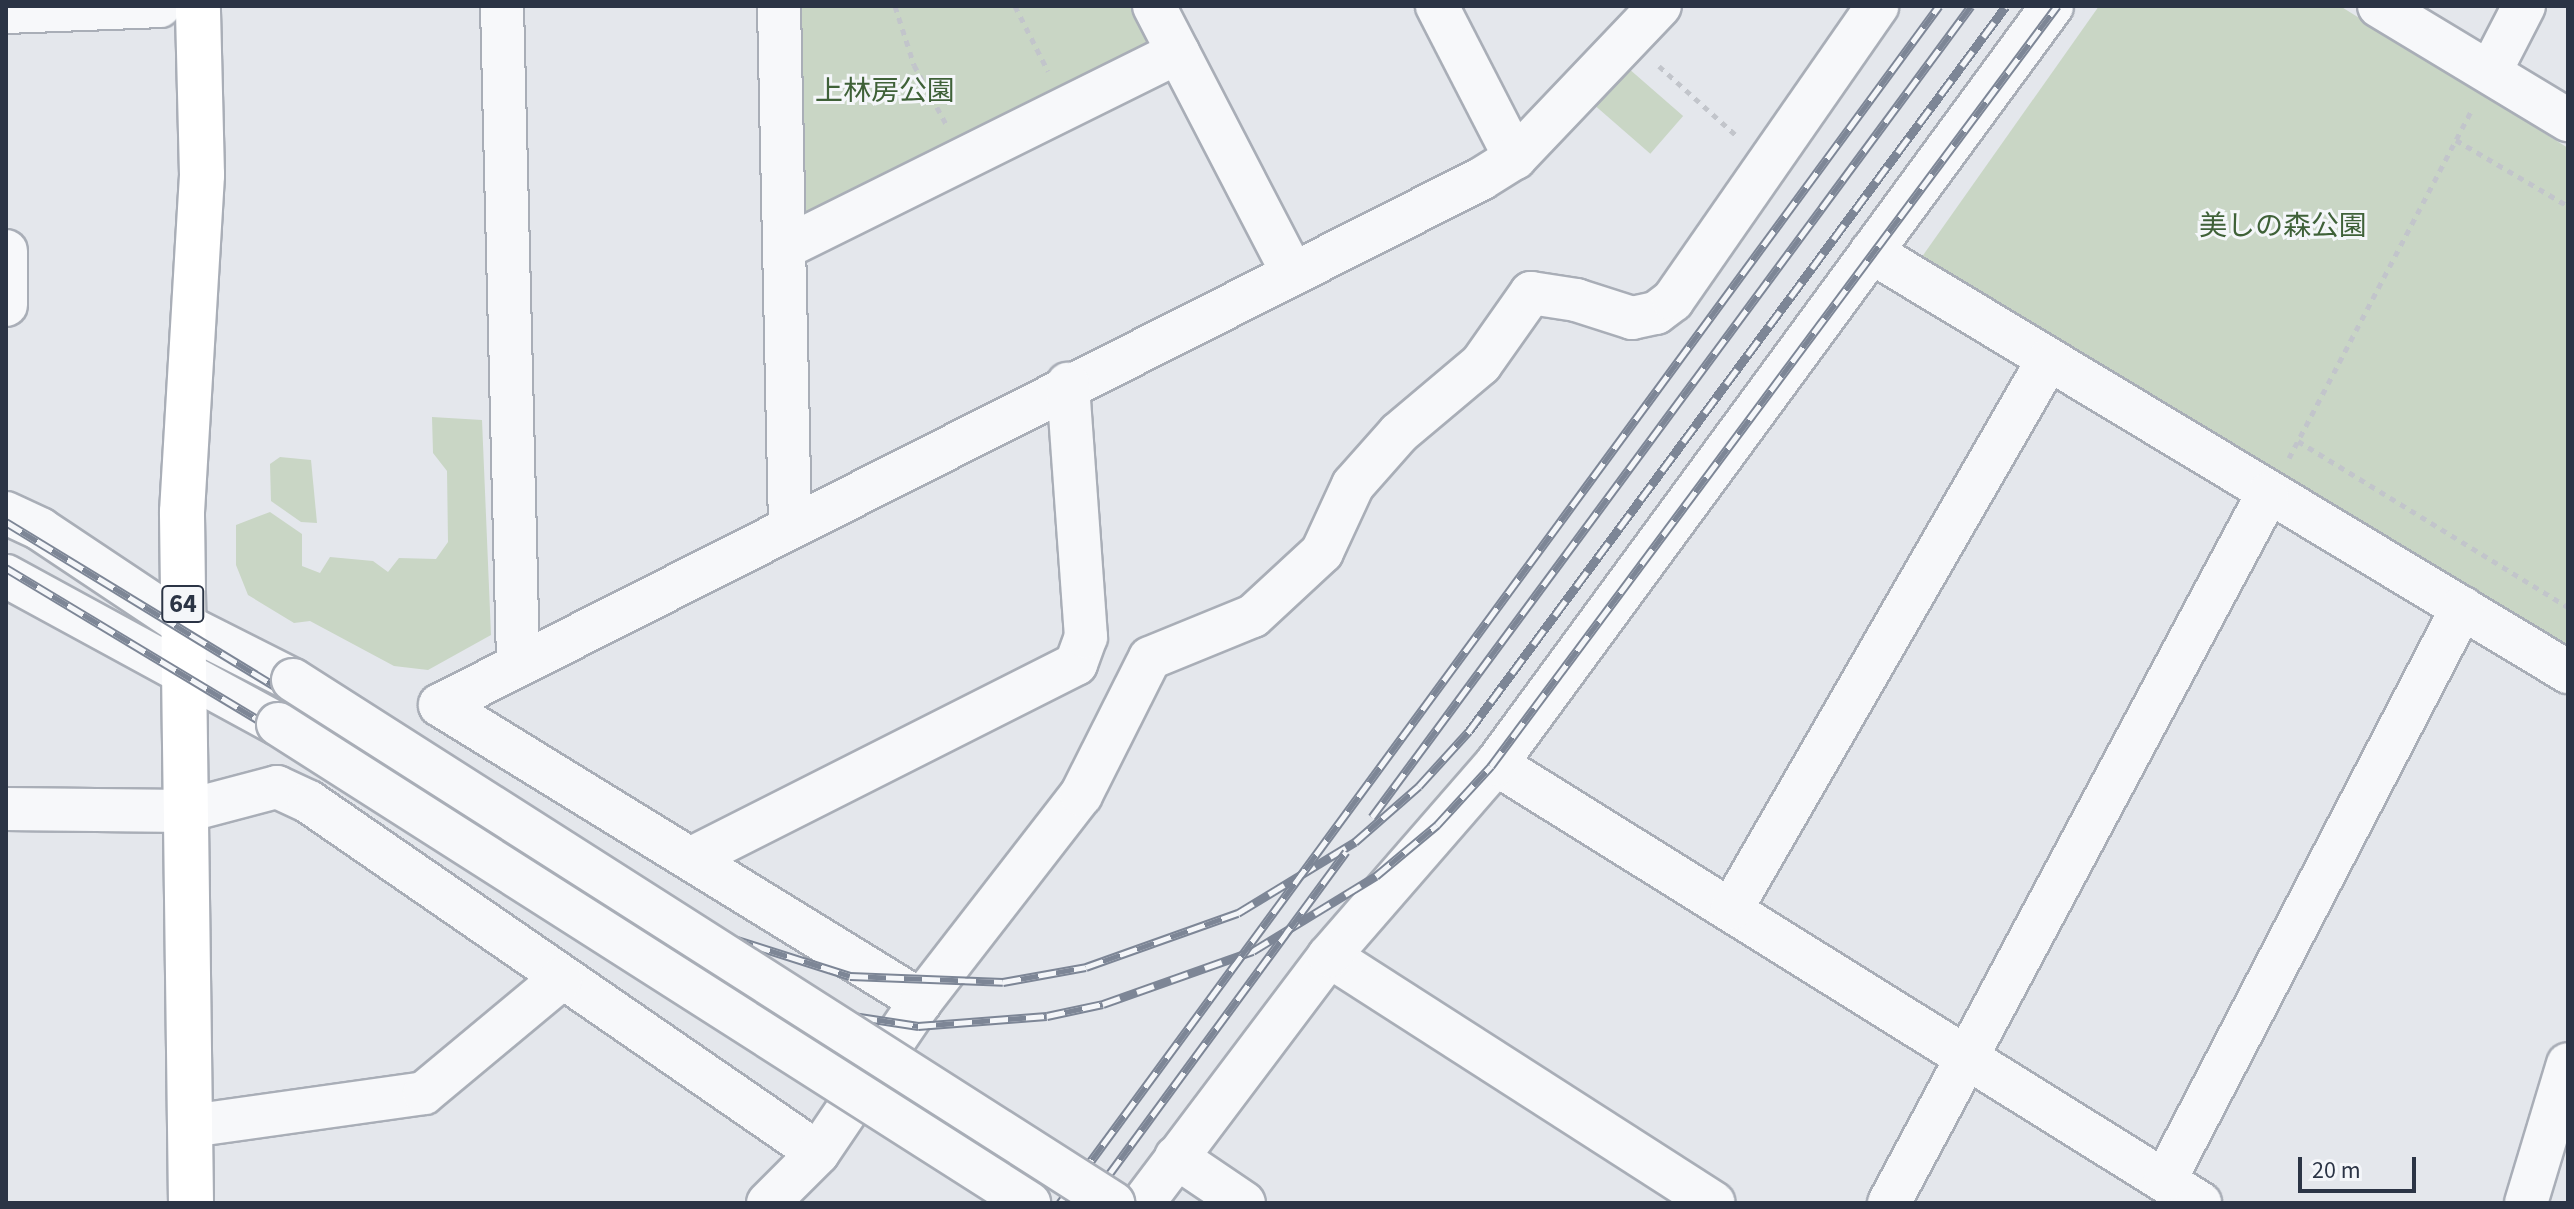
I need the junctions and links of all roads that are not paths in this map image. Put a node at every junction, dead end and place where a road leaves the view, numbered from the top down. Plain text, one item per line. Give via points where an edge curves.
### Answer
1 (160, 6) edge
2 (198, 6) edge
3 (502, 6) edge
4 (779, 6) edge
5 (1154, 6) edge
6 (1437, 6) edge
7 (1660, 6) edge
8 (1877, 6) edge
9 (2052, 6) edge
10 (2379, 6) edge
11 (2524, 6) edge
12 (6, 12) edge
13 (1178, 52) junction
14 (2490, 72) junction
15 (2568, 120) edge
16 (1515, 158) junction
17 (784, 248) junction
18 (6, 251) edge
19 (1871, 252) junction
20 (1292, 272) junction
21 (6, 305) edge
22 (2048, 360) junction
23 (1068, 384) junction
24 (2267, 495) junction
25 (6, 513) edge
26 (790, 525) junction
27 (6, 576) edge
28 (2462, 608) junction
29 (184, 625) junction
30 (518, 663) junction
31 (183, 672) junction
32 (2568, 672) edge
33 (1496, 764) junction
34 (6, 809) edge
35 (186, 811) junction
36 (694, 857) junction
37 (1732, 908) junction
38 (1329, 956) junction
39 (561, 979) junction
40 (921, 1001) junction
41 (1967, 1060) junction
42 (2568, 1064) edge
43 (190, 1126) junction
44 (818, 1153) junction
45 (1176, 1157) junction
46 (2165, 1180) junction
47 (191, 1203) edge
48 (768, 1203) edge
49 (1029, 1203) edge
50 (1113, 1203) edge
51 (1143, 1203) edge
52 (1244, 1203) edge
53 (1714, 1203) edge
54 (1889, 1203) edge
55 (2200, 1203) edge
56 (2526, 1203) edge

1 - 12 street
2 - 29 main road, 64 via 202,175 182,512
3 - 30 street
4 - 17 street
5 - 13 street
6 - 16 street
7 - 16 street
8 - 40 street via 1673,300 1656,313 1632,318 1576,300 1531,293 1481,364 1399,433 1353,485 1322,552 1253,616 1150,658 1081,795
9 - 19 street
10 - 14 street
11 - 14 street
13 - 17 street
13 - 20 street
14 - 15 street
16 - 20 street
17 - 26 street
18 - 21 street
19 - 22 street
19 - 33 street
20 - 23 street
22 - 24 street
22 - 37 street
23 - 26 street
23 - 36 street via 1086,637 1076,664
24 - 28 street
24 - 41 street
25 - 29 street via 40,529
26 - 30 street
27 - 31 street
28 - 32 street
28 - 46 street
29 - 31 main road, 64
29 - 50 street, bridge via 293,680
30 - 36 street via 440,705
31 - 35 main road, 64
31 - 49 street, bridge via 278,724
33 - 37 street
33 - 38 street
34 - 35 street
35 - 39 street via 277,787 309,802
35 - 43 main road, 64
36 - 40 street
37 - 41 street
38 - 45 street
38 - 53 street
39 - 43 street via 424,1093
39 - 44 street
40 - 44 street
41 - 46 street
41 - 54 street
42 - 56 street
43 - 47 main road, 64
44 - 48 street
45 - 51 street
45 - 52 street
46 - 55 street

